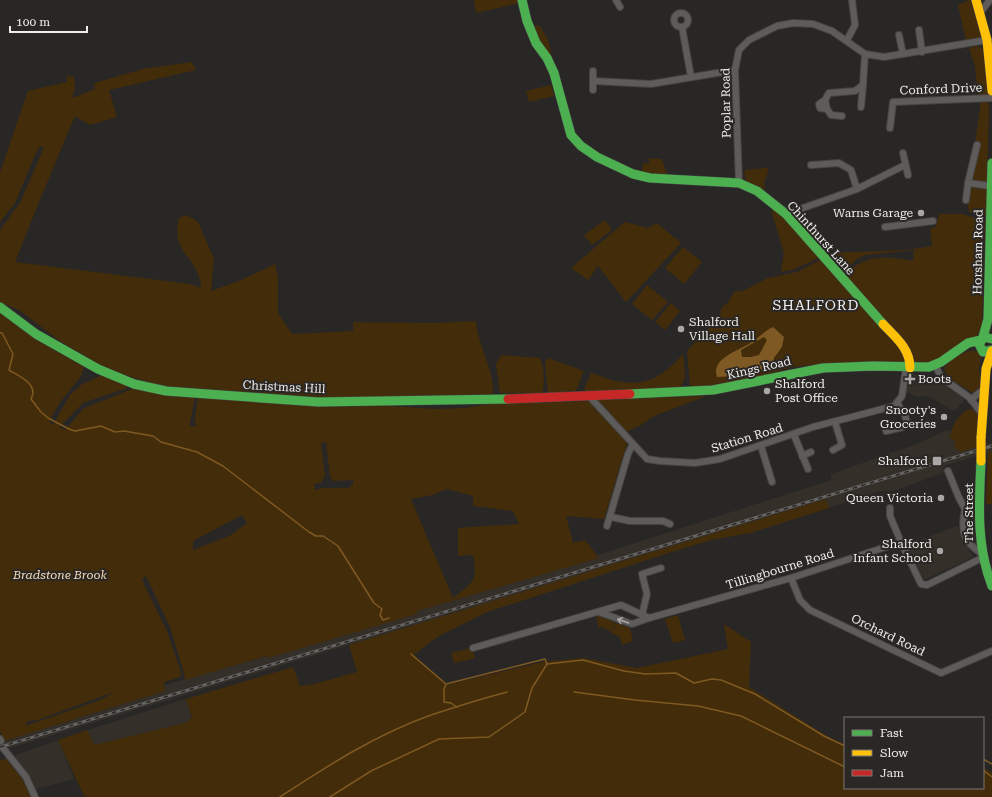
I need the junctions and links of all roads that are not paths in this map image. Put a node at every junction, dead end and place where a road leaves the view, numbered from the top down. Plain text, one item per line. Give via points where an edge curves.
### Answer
1 (522, 0) edge
2 (616, 0) edge
3 (852, 0) edge
4 (976, 0) edge
5 (990, 0) edge
6 (620, 7) dead end
7 (980, 13) junction
8 (682, 27) dead end
9 (919, 30) dead end
10 (899, 35) dead end
11 (847, 40) junction
12 (987, 40) junction
13 (922, 52) junction
14 (866, 54) junction
15 (903, 54) junction
16 (735, 70) junction
17 (593, 71) dead end
18 (691, 77) junction
19 (594, 81) junction
20 (863, 85) junction
21 (593, 90) dead end
22 (992, 92) edge
23 (992, 98) edge
24 (861, 106) dead end
25 (842, 116) dead end
26 (890, 128) dead end
27 (977, 146) dead end
28 (903, 153) dead end
29 (992, 163) edge
30 (811, 165) dead end
31 (906, 165) junction
32 (908, 175) dead end
33 (739, 183) junction
34 (968, 183) junction
35 (991, 186) edge
36 (857, 189) junction
37 (966, 200) dead end
38 (786, 214) junction
39 (933, 221) dead end
40 (885, 227) dead end
41 (991, 240) edge
42 (0, 308) edge
43 (985, 342) edge
44 (992, 351) edge
45 (935, 365) junction
46 (908, 368) junction
47 (986, 368) junction
48 (984, 392) junction
49 (588, 395) junction
50 (971, 400) junction
51 (897, 403) junction
52 (983, 415) junction
53 (835, 422) junction
54 (886, 431) dead end
55 (794, 434) junction
56 (981, 438) joint
57 (633, 444) junction
58 (761, 446) junction
59 (832, 450) dead end
60 (812, 452) dead end
61 (802, 456) junction
62 (808, 469) dead end
63 (948, 471) dead end
64 (772, 482) dead end
65 (980, 504) junction
66 (890, 508) dead end
67 (965, 508) junction
68 (611, 516) junction
69 (670, 524) dead end
70 (608, 526) dead end
71 (900, 542) junction
72 (981, 556) junction
73 (662, 568) dead end
74 (791, 578) junction
75 (992, 586) edge
76 (599, 612) junction
77 (642, 615) junction
78 (649, 618) junction
79 (474, 648) dead end
80 (992, 651) edge
81 (1, 743) edge
82 (35, 797) edge

1 - 33 main road, Chinthurst Lane via 536,43 547,58 556,79 571,135 581,146 612,165 650,178
2 - 6 street
3 - 11 street via 855,25
4 - 7 main road
5 - 7 street
7 - 12 main road
8 - 18 street
9 - 13 street
10 - 15 street
11 - 14 street, Poplar Road
11 - 16 street, Poplar Road via 813,24 793,23 777,26 749,40 739,50
12 - 13 street, Poplar Road
12 - 22 main road
13 - 15 street, Poplar Road
14 - 15 street, Poplar Road via 884,57
14 - 20 street
16 - 18 street
16 - 33 street, Poplar Road
17 - 19 street
18 - 19 street via 651,84
19 - 21 street
20 - 24 street
20 - 25 street via 855,91 829,93 825,100 827,109 831,115
23 - 26 street, Conford Drive via 893,102
27 - 34 street
28 - 31 street
29 - 35 main road, Horsham Road
30 - 36 street via 839,163 851,170
31 - 32 street
31 - 36 street
33 - 38 main road, Chinthurst Lane via 757,192
34 - 35 street
34 - 37 street
35 - 41 main road, Horsham Road
36 - 38 street
38 - 46 main road, Chinthurst Lane via 905,348 910,356
39 - 40 street
41 - 43 main road, Horsham Road
42 - 49 main road, Christmas Hill via 36,334 98,369 152,389 318,402
43 - 44 main road, Kings Road via 987,352
43 - 45 main road, Kings Road via 961,348
43 - 47 main road, Horsham Road
44 - 47 main road, Horsham Road
45 - 46 main road, Kings Road
45 - 50 street via 941,377
46 - 49 main road, Kings Road via 823,368 720,389
46 - 51 street via 902,396
47 - 48 main road, Horsham Road
48 - 50 street via 980,392
48 - 52 main road, Horsham Road
49 - 57 street, Station Road
50 - 52 street
51 - 53 street, Station Road
51 - 54 street via 905,415 907,424
52 - 56 main road, Horsham Road
53 - 55 street, Station Road
53 - 59 street via 842,445
55 - 58 street, Station Road
55 - 61 street
56 - 65 main road, The Street, bridge
57 - 58 street, Station Road via 649,460 677,462 720,460
57 - 68 street
58 - 64 street
60 - 61 street
61 - 62 street
63 - 67 street
65 - 67 street
65 - 72 main road, The Street
66 - 71 street via 890,516
67 - 72 street via 962,525 964,532 970,546
68 - 69 street via 630,520 663,521
68 - 70 street
71 - 72 street via 921,584 927,585
71 - 74 street, Tillingbourne Road
72 - 75 main road, The Street
73 - 77 street via 642,574 647,594
74 - 78 street, Tillingbourne Road
74 - 80 street, Orchard Road via 800,600 810,610 937,671 947,672
76 - 77 street via 621,605
78 -> 76 street, Tillingbourne Road via 632,624
76 - 79 street
77 - 78 street
81 - 82 street via 26,777

